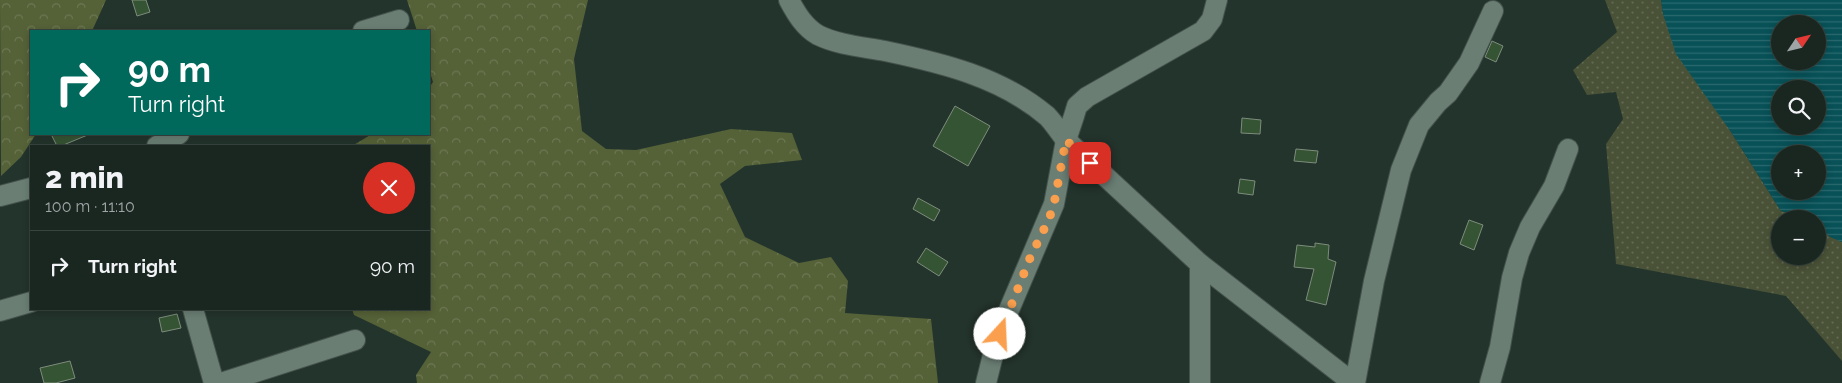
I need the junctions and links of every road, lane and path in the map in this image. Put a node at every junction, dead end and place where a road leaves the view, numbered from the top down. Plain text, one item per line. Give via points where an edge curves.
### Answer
1 (789, 0) edge
2 (1217, 0) edge
3 (1493, 11) dead end
4 (399, 20) dead end
5 (366, 30) edge
6 (177, 135) edge
7 (1066, 140) junction
8 (159, 145) edge
9 (1568, 149) dead end
10 (30, 188) edge
11 (0, 196) edge
12 (1200, 264) junction
13 (30, 302) edge
14 (193, 310) edge
15 (0, 312) edge
16 (354, 340) dead end
17 (214, 383) edge
18 (221, 383) edge
19 (986, 383) edge
20 (1200, 383) edge
21 (1354, 383) edge
22 (1490, 383) edge

1 - 7 street via 800,19 818,34 842,43 981,76 1024,100 1048,118
2 - 7 street via 1212,19 1203,31 1087,97 1077,106
3 - 21 street via 1469,63 1448,94 1419,125 1401,170
4 - 5 street
6 - 8 street
7 - 12 street
7 - 19 street via 1054,204 1006,317
9 - 22 street via 1554,186 1519,253
10 - 11 street
12 - 20 street
12 - 21 street
13 - 15 street
14 - 17 street
16 - 18 street

